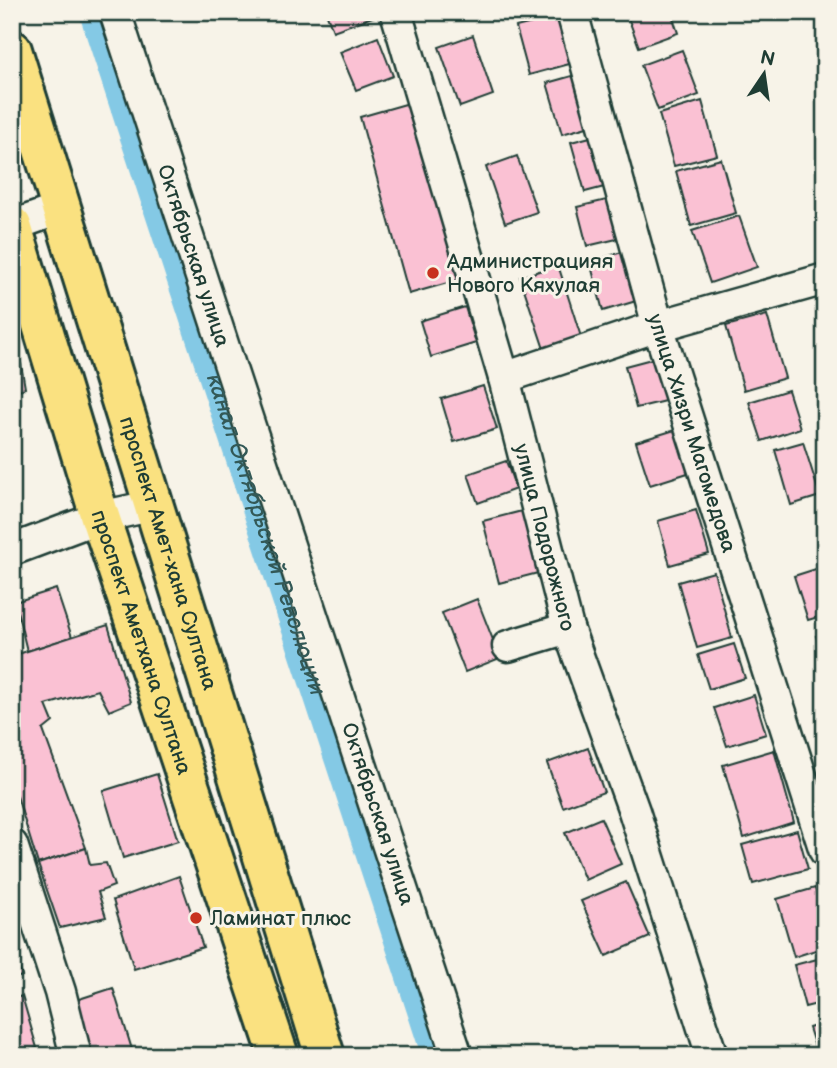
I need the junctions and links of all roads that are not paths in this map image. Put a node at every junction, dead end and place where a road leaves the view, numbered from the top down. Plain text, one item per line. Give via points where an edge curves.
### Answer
1 (115, 12) edge
2 (396, 12) edge
3 (572, 12) edge
4 (12, 50) edge
5 (62, 208) junction
6 (12, 226) edge
7 (825, 279) edge
8 (658, 326) junction
9 (504, 378) junction
10 (155, 505) junction
11 (100, 517) junction
12 (12, 550) edge
13 (568, 628) junction
14 (508, 646) dead end
15 (12, 845) edge
16 (825, 851) edge
17 (76, 1056) edge
18 (279, 1056) edge
19 (325, 1056) edge
20 (457, 1056) edge
21 (712, 1056) edge

1 - 20 street, Октябрьская улица
2 - 9 street, улица Подорожного
3 - 8 street, улица Хизри Магомедова
4 - 5 main road, проспект Амет-хана Султана
5 - 6 street
5 - 10 main road, проспект Амет-хана Султана
6 - 11 main road, проспект Аметхана Султана
7 - 8 street
8 - 9 street
8 - 16 street, улица Хизри Магомедова
9 - 13 street, улица Подорожного
10 - 11 street
10 - 19 main road, проспект Амет-хана Султана
11 - 12 street
11 - 18 main road, проспект Аметхана Султана
13 - 14 street
13 - 21 street, улица Подорожного via 634,811
15 - 17 street

